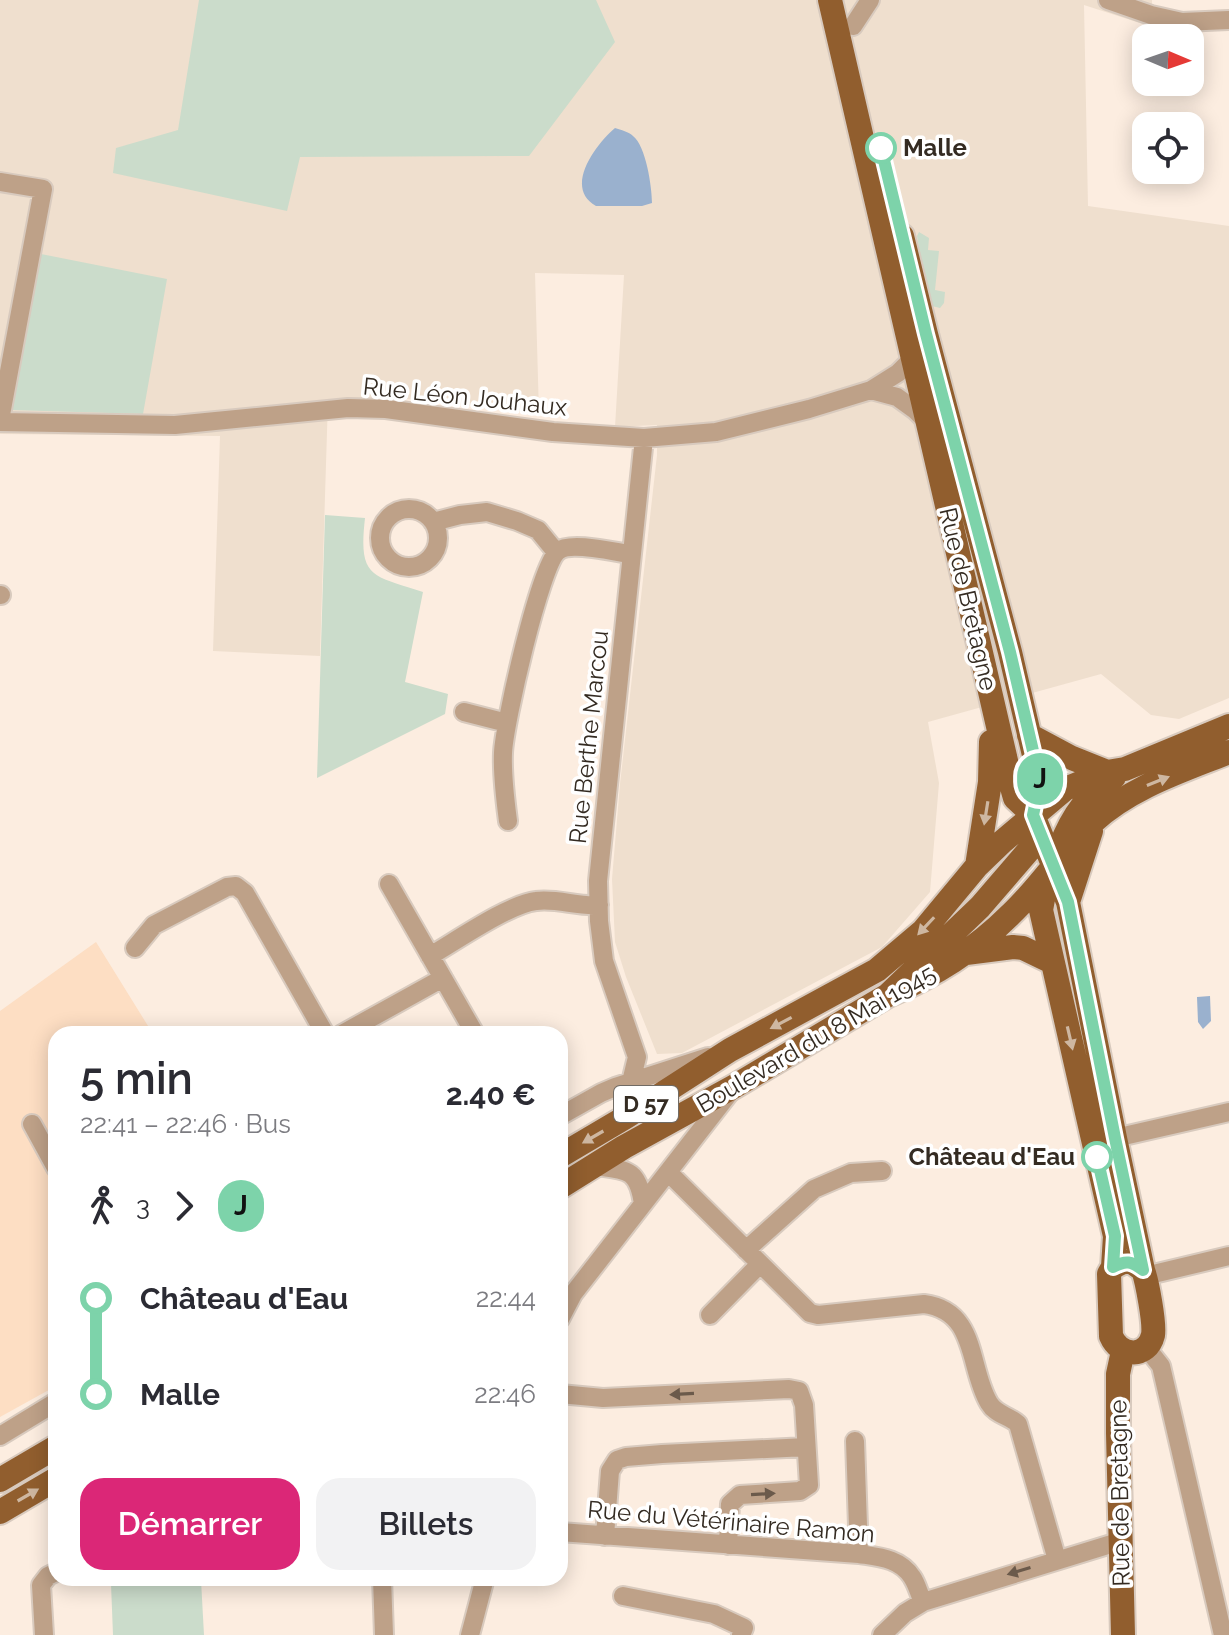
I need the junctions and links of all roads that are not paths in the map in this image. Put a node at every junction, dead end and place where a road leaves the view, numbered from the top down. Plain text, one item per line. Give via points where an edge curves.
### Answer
1 (830, 0) edge
2 (847, 0) edge
3 (870, 0) edge
4 (1108, 0) edge
5 (1229, 20) edge
6 (853, 26) junction
7 (0, 182) edge
8 (913, 358) junction
9 (871, 390) junction
10 (0, 421) edge
11 (929, 424) junction
12 (644, 438) junction
13 (433, 522) dead end
14 (556, 552) junction
15 (630, 554) junction
16 (992, 707) junction
17 (464, 712) dead end
18 (507, 723) junction
19 (1229, 726) edge
20 (1029, 735) junction
21 (1229, 752) edge
22 (1116, 771) junction
23 (1033, 815) junction
24 (508, 821) dead end
25 (1093, 822) junction
26 (977, 866) junction
27 (1015, 866) junction
28 (1054, 866) junction
29 (389, 884) dead end
30 (1068, 902) junction
31 (599, 905) junction
32 (135, 948) dead end
33 (966, 953) junction
34 (430, 956) junction
35 (1052, 962) junction
36 (443, 978) junction
37 (888, 995) junction
38 (320, 1026) edge
39 (356, 1026) edge
40 (470, 1026) edge
41 (631, 1036) junction
42 (730, 1050) junction
43 (669, 1070) junction
44 (631, 1082) junction
45 (735, 1086) junction
46 (568, 1112) edge
47 (1229, 1112) edge
48 (32, 1124) dead end
49 (1115, 1138) junction
50 (568, 1151) edge
51 (48, 1153) edge
52 (595, 1166) junction
53 (882, 1171) dead end
54 (668, 1172) junction
55 (568, 1182) edge
56 (643, 1204) junction
57 (746, 1250) junction
58 (1229, 1256) edge
59 (760, 1264) junction
60 (1113, 1267) junction
61 (1144, 1273) junction
62 (568, 1304) edge
63 (710, 1315) dead end
64 (1135, 1349) junction
65 (568, 1395) edge
66 (48, 1407) edge
67 (0, 1436) edge
68 (855, 1441) dead end
69 (806, 1447) junction
70 (48, 1452) edge
71 (0, 1480) edge
72 (48, 1484) edge
73 (0, 1512) edge
74 (568, 1533) edge
75 (605, 1536) junction
76 (1121, 1541) junction
77 (728, 1545) junction
78 (859, 1554) junction
79 (1057, 1560) junction
80 (48, 1576) edge
81 (382, 1586) edge
82 (483, 1586) edge
83 (623, 1596) dead end
84 (923, 1602) junction
85 (44, 1635) edge
86 (384, 1635) edge
87 (470, 1635) edge
88 (741, 1635) edge
89 (882, 1635) edge
90 (1123, 1635) edge
91 (1223, 1635) edge

1 - 8 main road, Rue de Bretagne
2 - 6 main road, Rue de Bretagne
3 - 6 street
4 - 5 street via 1182,22
6 - 20 main road, Rue de Bretagne
7 - 10 street via 43,189
8 - 9 street, Rue Léon Jouhaux
8 - 11 main road, Rue de Bretagne
9 - 11 street via 897,397
9 - 12 street, Rue Léon Jouhaux via 716,432
10 - 12 street, Rue Léon Jouhaux via 175,425 386,409 553,432
11 - 16 main road, Rue de Bretagne
12 - 15 street, Rue Berthe Marcou
13 - 14 street via 487,512 538,530
14 - 15 street via 567,547
14 - 18 street via 521,658
15 - 31 street, Rue Berthe Marcou
16 - 23 main road, Rue de Bretagne via 1015,798
16 -> 26 main road via 990,782
17 - 18 street
18 - 24 street via 503,786
19 - 22 main road
20 - 22 main road via 1072,758
20 - 23 main road, Rue de Bretagne via 1040,781
25 -> 21 main road, Boulevard du 8 Mai 1945 via 1143,787
22 - 23 main road, Boulevard du 8 Mai 1945 via 1065,789
22 - 28 main road via 1079,810
23 - 26 main road, Boulevard du 8 Mai 1945 / D 57
23 - 27 main road via 1030,849
23 - 28 main road, Rue de Bretagne
25 - 28 main road, Boulevard du 8 Mai 1945
25 - 30 main road
26 - 27 main road
26 -> 42 main road, Boulevard du 8 Mai 1945 / D 57 via 923,931 877,970
27 - 28 main road
27 - 37 main road
28 - 30 main road, Rue de Bretagne
28 - 33 main road, Boulevard du 8 Mai 1945 / D 57
28 - 35 main road, Rue de Bretagne via 1041,910
29 - 34 street
30 - 49 main road, Rue de Bretagne
31 - 34 street via 532,901
31 - 41 street, Rue Berthe Marcou via 604,961
32 - 38 street via 154,925 236,886 245,893
33 - 35 main road via 1023,948
33 - 37 main road, Boulevard du 8 Mai 1945 / D 57
34 - 36 street
35 -> 60 main road, Rue de Bretagne via 1115,1236
36 - 39 street
36 - 40 street
37 - 45 main road, Boulevard du 8 Mai 1945 / D 57
41 - 43 street, Rue Berthe Marcou via 653,1062
41 - 44 street, Rue Berthe Marcou via 637,1057
42 - 43 street
42 -> 50 main road, Boulevard du 8 Mai 1945 / D 57
43 - 44 street
44 - 46 street
45 - 52 main road, Boulevard du 8 Mai 1945 / D 57
45 - 54 street
47 - 49 street
48 - 51 street
49 - 61 main road, Rue de Bretagne
52 - 55 main road, Boulevard du 8 Mai 1945 / D 57
52 - 56 street via 634,1176
53 - 57 street via 851,1173 814,1189
54 - 56 street
54 - 57 street
56 - 62 street
57 - 59 street
58 - 61 street
59 - 63 street
59 - 79 street via 810,1313 924,1304 939,1306 957,1322 969,1340 986,1399 995,1412 1018,1424
60 - 61 main road via 1132,1262
60 - 64 main road, Rue de Bretagne via 1111,1336 1115,1345
61 - 64 main road, Rue de Bretagne via 1154,1329 1151,1340
64 - 76 main road, Rue de Bretagne via 1118,1374
64 - 91 street via 1161,1366
69 -> 65 street via 799,1391
66 - 67 street
68 - 78 street
69 - 75 street via 617,1460 610,1471
77 -> 69 street via 730,1504 740,1495 800,1491 809,1485
70 - 71 main road
73 -> 72 main road
74 - 75 street, Rue du Vétérinaire Ramon
75 - 77 street, Rue du Vétérinaire Ramon
76 - 79 street
76 - 90 main road, Rue de Bretagne
77 - 78 street, Rue du Vétérinaire Ramon
78 - 84 street, Rue du Vétérinaire Ramon via 890,1559 904,1568
79 -> 84 street
80 - 85 street via 41,1585
81 - 86 street
82 - 87 street
83 - 88 street via 714,1614 744,1628
84 - 89 street

